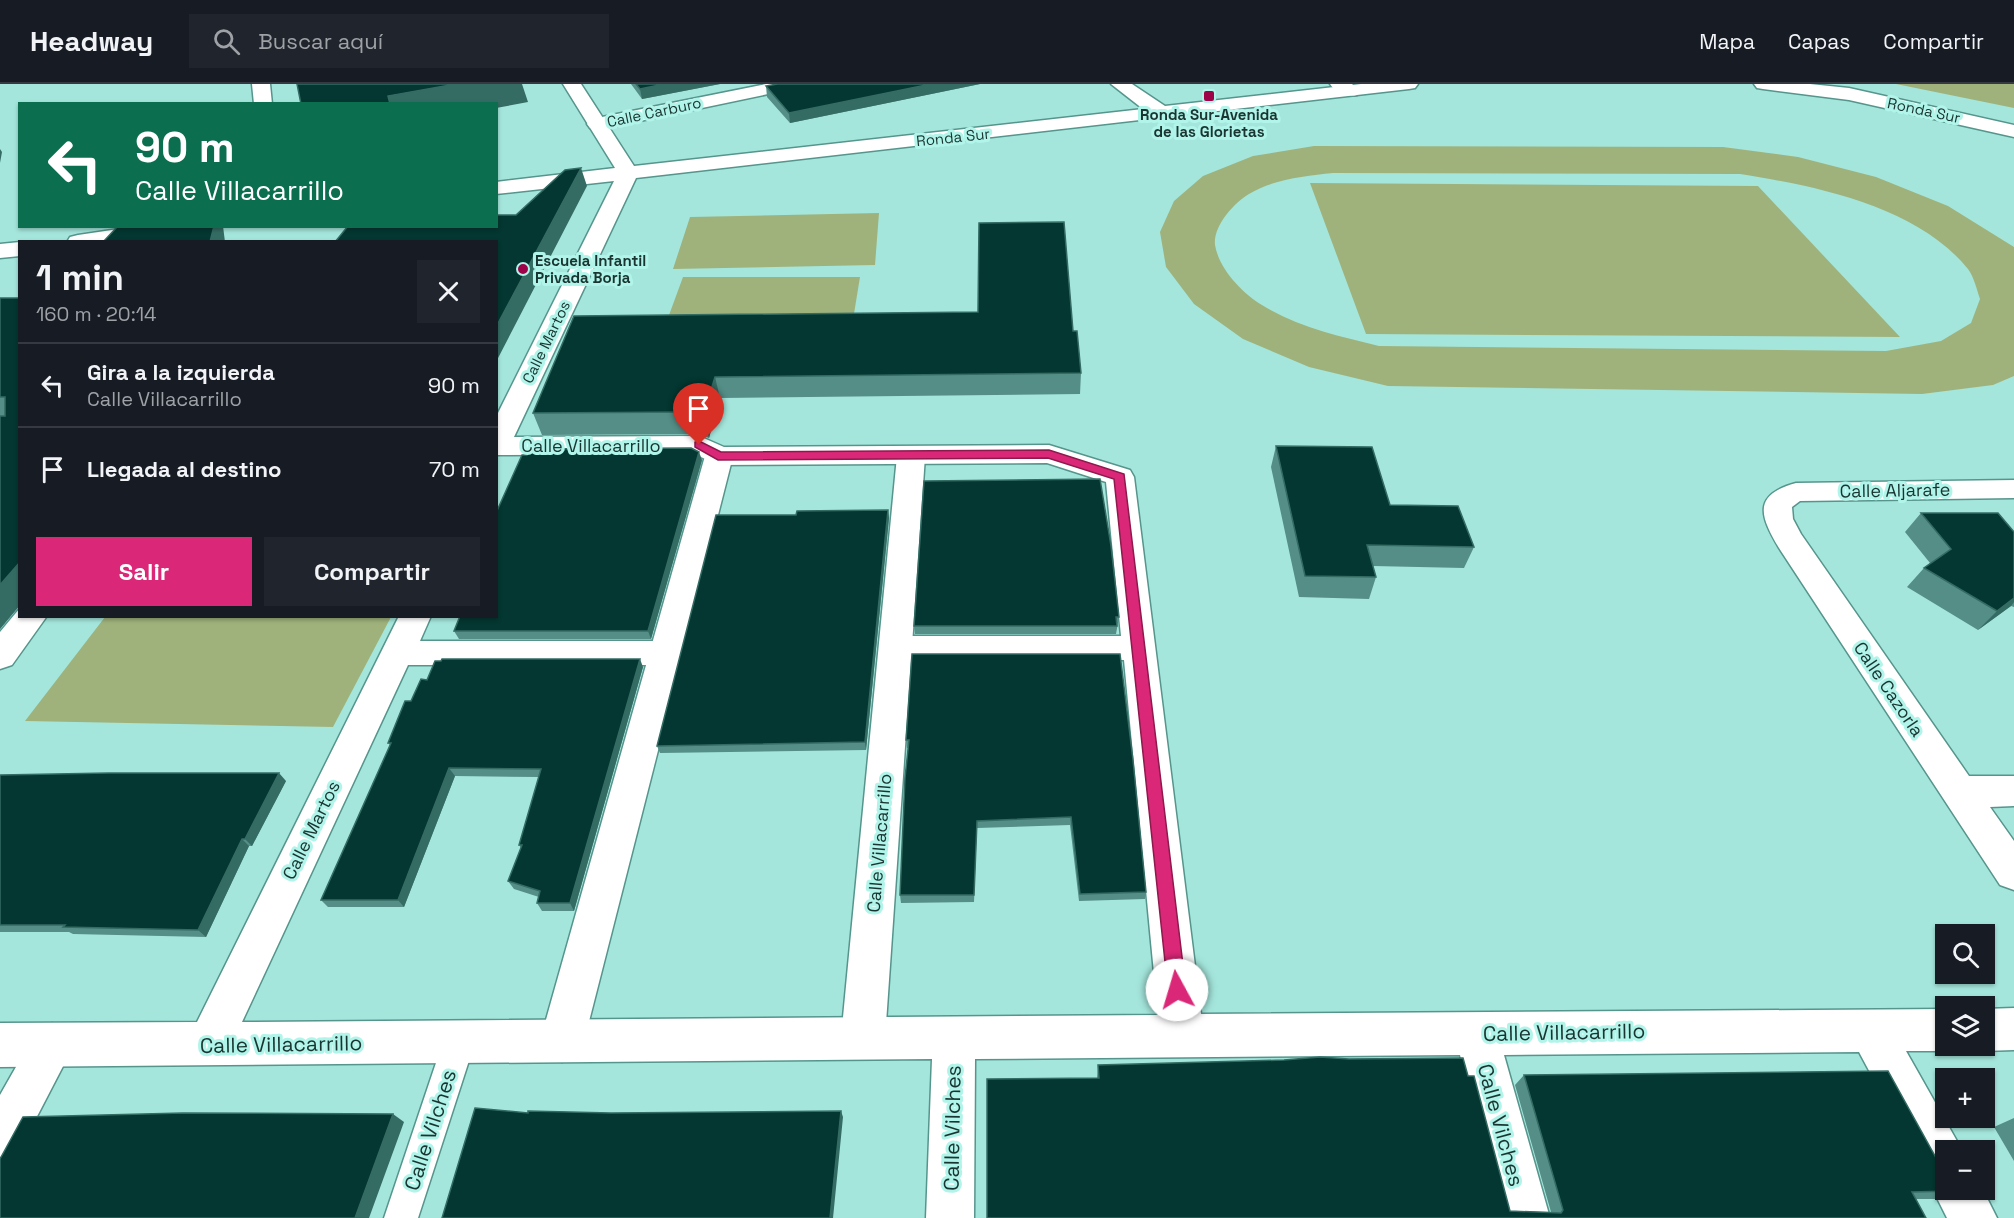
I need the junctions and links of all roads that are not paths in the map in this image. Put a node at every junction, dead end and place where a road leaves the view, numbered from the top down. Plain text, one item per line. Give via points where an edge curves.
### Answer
1 (261, 84) edge
2 (572, 84) edge
3 (775, 84) edge
4 (1120, 84) edge
5 (1409, 84) edge
6 (1763, 84) edge
7 (1345, 88) edge
8 (263, 102) edge
9 (1162, 113) junction
10 (597, 124) junction
11 (2014, 131) edge
12 (628, 173) junction
13 (498, 188) edge
14 (174, 228) edge
15 (92, 240) edge
16 (18, 249) edge
17 (0, 251) edge
18 (498, 442) edge
19 (498, 446) edge
20 (718, 456) junction
21 (911, 456) junction
22 (2014, 489) edge
23 (1779, 501) joint
24 (29, 618) edge
25 (413, 618) edge
26 (895, 648) junction
27 (1139, 648) junction
28 (397, 653) junction
29 (666, 653) junction
30 (0, 656) edge
31 (2014, 791) edge
32 (1959, 792) junction
33 (2014, 873) edge
34 (1870, 1029) junction
35 (2014, 1029) edge
36 (1935, 1030) edge
37 (1995, 1030) edge
38 (1476, 1033) junction
39 (1182, 1036) junction
40 (863, 1038) junction
41 (954, 1038) junction
42 (562, 1041) junction
43 (459, 1042) junction
44 (209, 1044) junction
45 (52, 1045) junction
46 (0, 1046) edge
47 (7, 1127) edge
48 (1935, 1148) edge
49 (1963, 1200) edge
50 (401, 1218) edge
51 (950, 1218) edge
52 (1526, 1218) edge
53 (1973, 1218) edge

1 - 8 street
2 - 10 street
3 - 10 street, Calle Carburo via 777,87
4 - 9 street
5 - 7 street, Ronda Sur
6 - 11 street, Ronda Sur via 1849,94
7 - 9 street, Ronda Sur
9 - 12 street, Ronda Sur
10 - 12 street
12 - 13 street, Ronda Sur
12 - 18 street, Calle Martos
14 - 15 street
16 - 17 street
19 - 20 street, Calle Villacarrillo via 699,445
20 - 21 street, Calle Villacarrillo
20 - 29 street
21 - 26 street, Calle Villacarrillo
21 - 27 street, Calle Villacarrillo via 1049,454 1120,477
22 - 23 street, Calle Aljarafe via 1815,490 1796,492
23 - 32 street, Calle Cazorla via 1779,523 1790,541
24 - 30 street
25 - 28 street, Calle Martos
26 - 27 street
26 - 40 street, Calle Villacarrillo
27 - 39 street, Calle Villacarrillo
28 - 29 street
28 - 44 street, Calle Martos
29 - 42 street
31 - 32 street
32 - 33 street, Calle Cazorla
34 - 36 street, Calle Villacarrillo
34 - 38 street, Calle Villacarrillo
34 - 48 street
35 - 37 street
38 - 39 street, Calle Villacarrillo
38 - 52 street, Calle Vilches
39 - 41 street, Calle Villacarrillo
40 - 41 street, Calle Villacarrillo
40 - 42 street, Calle Villacarrillo
41 - 51 street, Calle Vilches
42 - 43 street, Calle Villacarrillo
43 - 44 street, Calle Villacarrillo
43 - 50 lane, Calle Vilches
44 - 45 street, Calle Villacarrillo
45 - 46 street, Calle Villacarrillo
45 - 47 street
49 - 53 street

